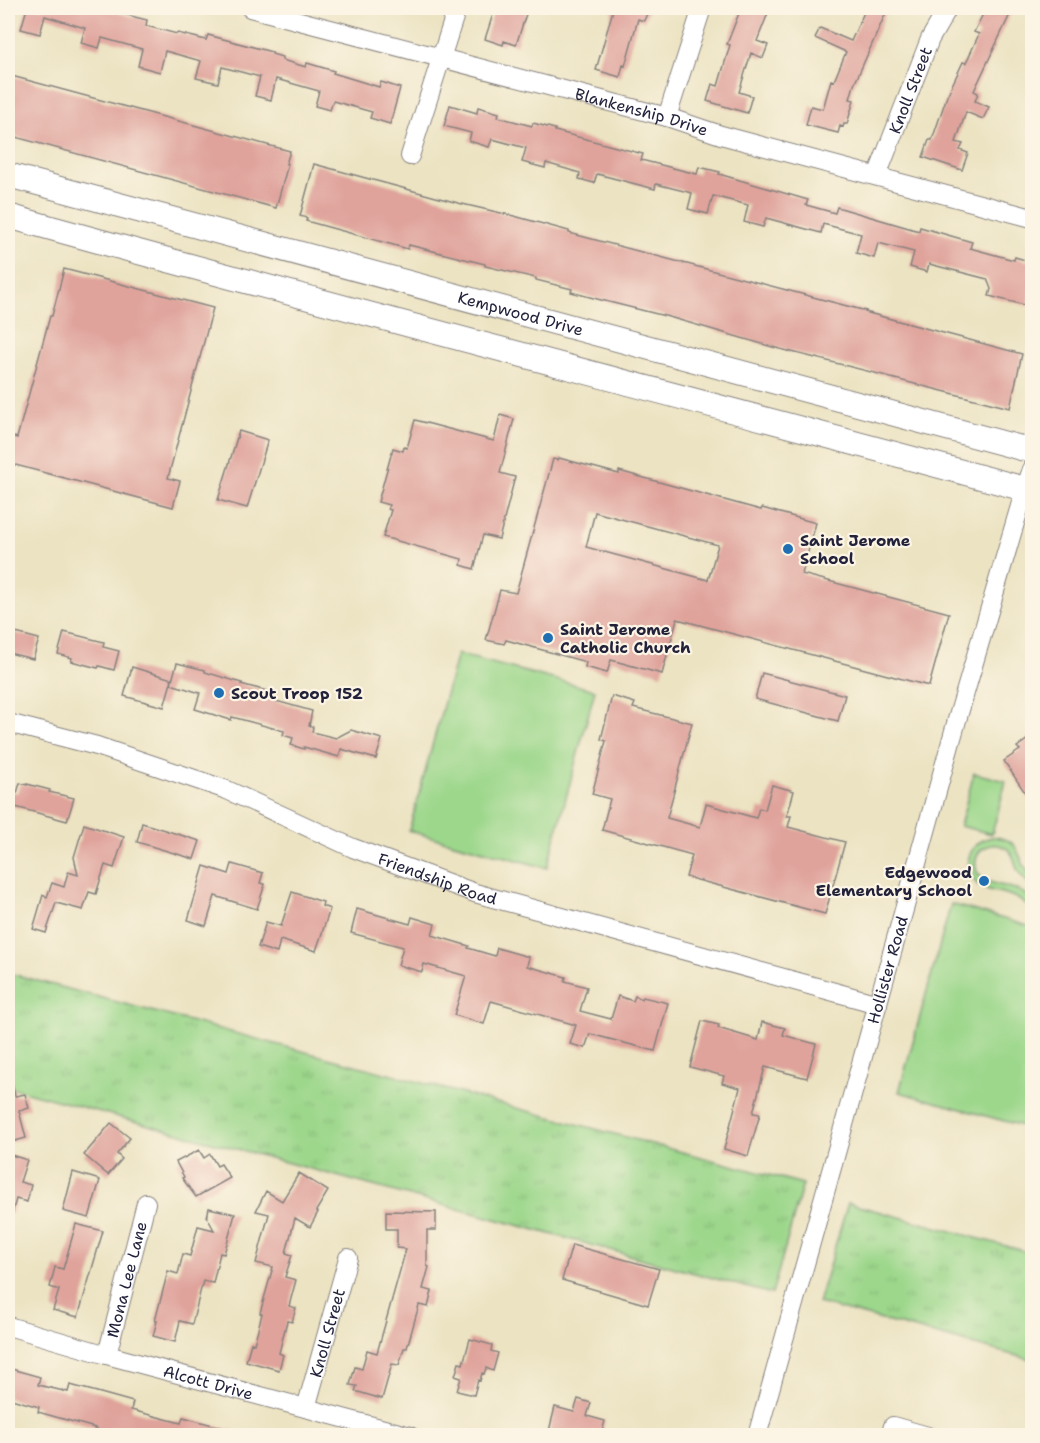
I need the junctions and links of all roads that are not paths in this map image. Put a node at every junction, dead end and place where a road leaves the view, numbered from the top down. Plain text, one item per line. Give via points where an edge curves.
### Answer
1 (250, 8) edge
2 (457, 8) edge
3 (702, 8) edge
4 (948, 8) edge
5 (440, 59) junction
6 (667, 117) junction
7 (410, 156) dead end
8 (8, 175) edge
9 (877, 176) junction
10 (8, 216) edge
11 (1032, 218) edge
12 (423, 287) junction
13 (409, 324) junction
14 (760, 378) junction
15 (748, 414) junction
16 (1032, 451) edge
17 (1030, 483) edge
18 (8, 723) edge
19 (878, 1004) junction
20 (147, 1203) dead end
21 (348, 1258) dead end
22 (8, 1326) edge
23 (107, 1355) junction
24 (306, 1408) junction
25 (891, 1431) edge
26 (410, 1436) edge
27 (757, 1436) edge
28 (928, 1436) edge

1 - 5 street, Blankenship Drive
2 - 5 street
3 - 6 street
4 - 9 street, Knoll Street via 930,39
5 - 6 street, Blankenship Drive
5 - 7 street
6 - 9 street, Blankenship Drive
8 - 12 main road, Kempwood Drive
9 - 11 street, Blankenship Drive
10 - 13 main road
12 - 13 main road
12 - 14 main road, Kempwood Drive
13 - 15 main road
14 - 15 main road
14 - 16 main road, Kempwood Drive
15 - 17 main road
17 - 19 street, Hollister Road via 957,720
18 - 19 street, Friendship Road via 97,746 227,790 352,848 476,893
19 - 27 street, Hollister Road
20 - 23 street, Mona Lee Lane
21 - 24 street, Knoll Street
22 - 23 street, Alcott Drive
23 - 24 street, Alcott Drive
24 - 26 street, Alcott Drive
25 - 28 street

